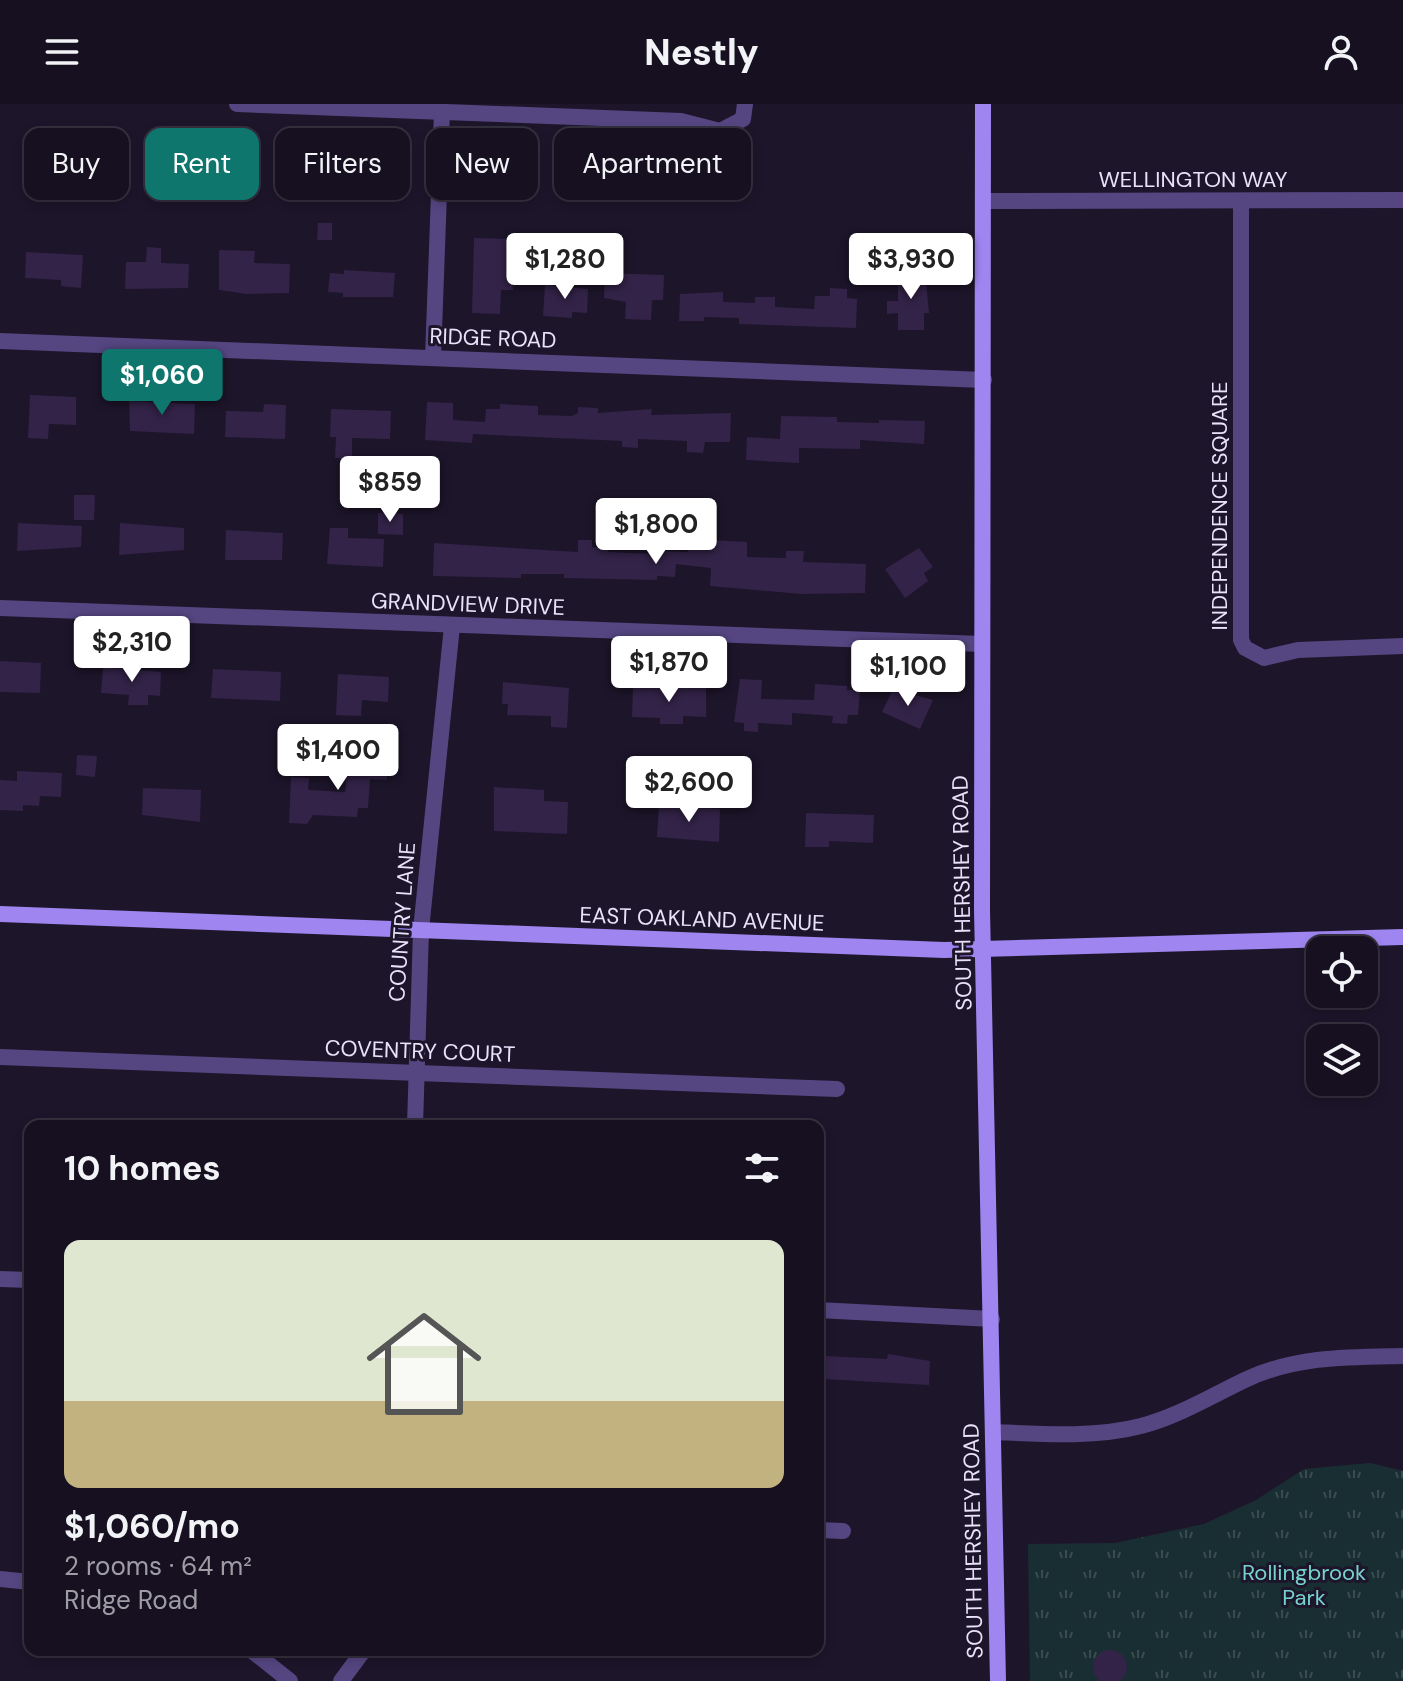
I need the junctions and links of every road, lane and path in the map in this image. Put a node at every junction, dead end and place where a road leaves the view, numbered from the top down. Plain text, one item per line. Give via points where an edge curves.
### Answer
1 (237, 104) edge
2 (983, 104) edge
3 (266, 105) edge
4 (442, 111) junction
5 (744, 112) edge
6 (1403, 200) edge
7 (983, 201) junction
8 (1241, 202) junction
9 (0, 341) edge
10 (433, 358) junction
11 (984, 380) junction
12 (0, 608) edge
13 (452, 626) junction
14 (982, 644) junction
15 (1403, 646) edge
16 (0, 914) edge
17 (421, 930) junction
18 (1403, 937) edge
19 (984, 950) junction
20 (0, 1057) edge
21 (416, 1072) junction
22 (837, 1089) dead end
23 (415, 1120) edge
24 (0, 1279) edge
25 (24, 1280) edge
26 (824, 1310) edge
27 (992, 1319) junction
28 (1403, 1356) edge
29 (994, 1432) junction
30 (824, 1530) edge
31 (843, 1531) dead end
32 (0, 1579) edge
33 (24, 1581) edge
34 (259, 1656) edge
35 (360, 1656) edge
36 (290, 1681) edge
37 (341, 1681) edge
38 (998, 1681) edge

1 - 3 street
2 - 7 main road, SOUTH HERSHEY ROAD
3 - 4 street
4 - 5 street via 681,121 720,131
4 - 10 street
6 - 8 street, WELLINGTON WAY
7 - 8 street, WELLINGTON WAY
7 - 11 main road, SOUTH HERSHEY ROAD
8 - 15 street, INDEPENDENCE SQUARE via 1241,640 1264,658 1298,650
9 - 10 street, RIDGE ROAD
10 - 11 street, RIDGE ROAD
11 - 14 main road, SOUTH HERSHEY ROAD
12 - 13 street, GRANDVIEW DRIVE
13 - 14 street, GRANDVIEW DRIVE
13 - 17 street, COUNTRY LANE
14 - 19 main road, SOUTH HERSHEY ROAD
16 - 17 main road, EAST OAKLAND AVENUE
17 - 19 main road, EAST OAKLAND AVENUE
17 - 21 street, COUNTRY LANE
18 - 19 main road, EAST OAKLAND AVENUE
19 - 27 main road, SOUTH HERSHEY ROAD
20 - 21 street, COVENTRY COURT
21 - 22 street, COVENTRY COURT
21 - 23 street, COUNTRY LANE
24 - 25 street
26 - 27 street
27 - 29 main road, SOUTH HERSHEY ROAD
28 - 29 street via 1326,1357 1282,1366 1183,1412 1136,1427
29 - 38 main road, SOUTH HERSHEY ROAD
30 - 31 street
32 - 33 street
34 - 36 street
35 - 37 street

